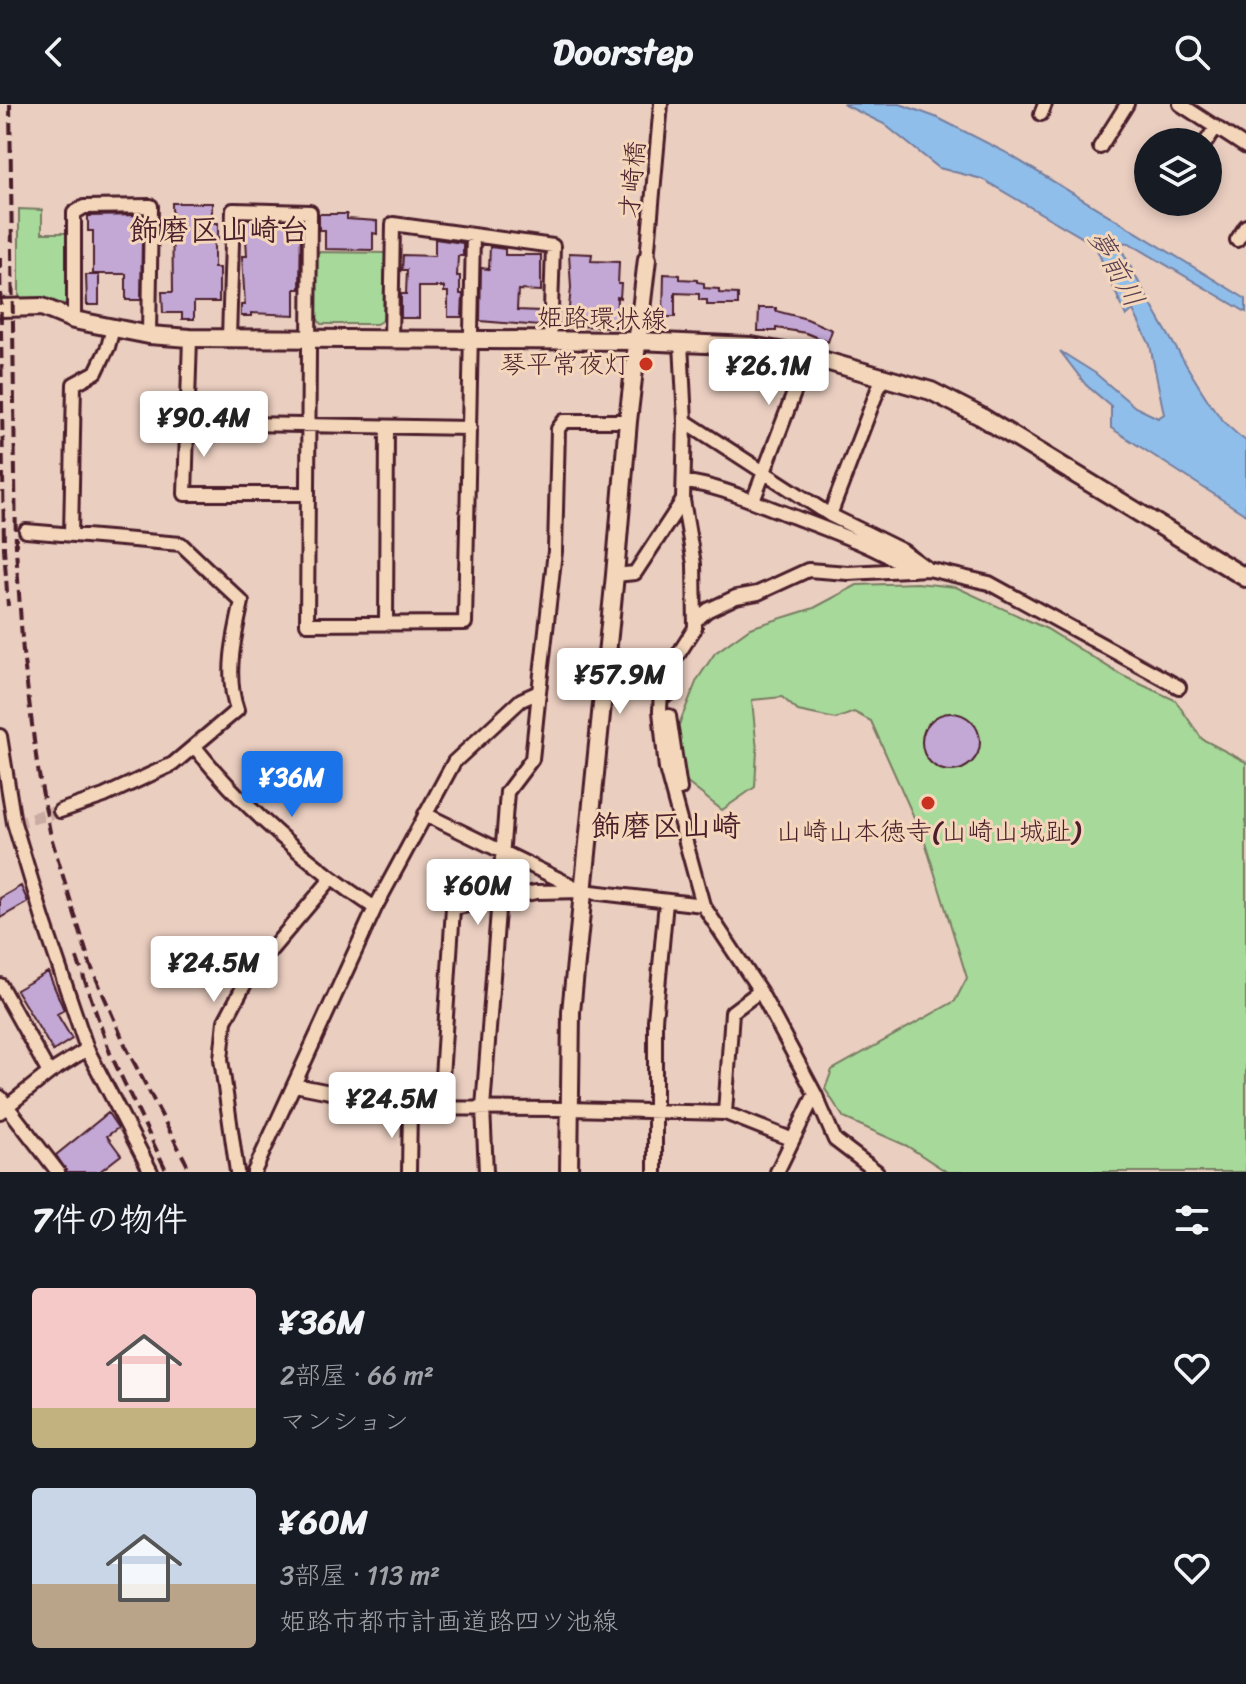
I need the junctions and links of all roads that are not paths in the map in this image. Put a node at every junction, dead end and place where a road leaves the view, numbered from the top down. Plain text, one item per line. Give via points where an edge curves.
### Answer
1 (661, 104) edge
2 (1127, 104) edge
3 (1180, 104) edge
4 (1216, 127) joint
5 (1100, 147) dead end
6 (1246, 147) edge
7 (1246, 226) edge
8 (473, 235) junction
9 (1237, 240) dead end
10 (647, 259) joint
11 (0, 308) edge
12 (74, 320) junction
13 (113, 328) junction
14 (149, 335) junction
15 (190, 338) junction
16 (229, 338) junction
17 (310, 339) junction
18 (472, 340) junction
19 (391, 341) junction
20 (638, 341) junction
21 (550, 342) junction
22 (681, 343) junction
23 (808, 356) junction
24 (883, 376) junction
25 (628, 421) junction
26 (685, 421) junction
27 (187, 423) junction
28 (308, 425) junction
29 (387, 427) junction
30 (470, 428) junction
31 (764, 471) junction
32 (685, 482) junction
33 (307, 494) junction
34 (683, 500) junction
35 (753, 501) junction
36 (830, 515) junction
37 (847, 530) junction
38 (26, 531) dead end
39 (71, 535) junction
40 (928, 569) junction
41 (913, 570) junction
42 (615, 575) junction
43 (1246, 578) edge
44 (695, 621) junction
45 (386, 623) junction
46 (606, 656) junction
47 (1179, 687) dead end
48 (539, 692) junction
49 (0, 736) edge
50 (195, 747) junction
51 (2, 769) edge
52 (60, 811) tunnel mouth
53 (425, 814) junction
54 (14, 823) junction
55 (0, 830) edge
56 (503, 854) junction
57 (331, 879) junction
58 (583, 891) junction
59 (498, 899) junction
60 (666, 902) junction
61 (703, 905) junction
62 (375, 908) junction
63 (0, 985) edge
64 (760, 991) junction
65 (87, 1049) junction
66 (49, 1073) junction
67 (295, 1085) junction
68 (815, 1094) junction
69 (2, 1105) edge
70 (410, 1108) junction
71 (440, 1108) junction
72 (483, 1108) junction
73 (569, 1109) junction
74 (653, 1110) junction
75 (725, 1113) junction
76 (791, 1139) junction
77 (58, 1172) edge
78 (151, 1172) edge
79 (237, 1172) edge
80 (254, 1172) edge
81 (409, 1172) edge
82 (486, 1172) edge
83 (569, 1172) edge
84 (655, 1172) edge
85 (777, 1172) edge
86 (877, 1172) edge

1 - 10 street, 才崎橋
2 - 5 street
3 - 4 street
4 - 6 street
7 - 9 street
8 - 18 street
8 - 19 street via 393,224
8 - 21 street via 553,246
10 - 20 main road
11 - 12 main road, 姫路環状線 via 42,307
12 - 13 main road, 姫路環状線
12 - 14 street via 74,213 84,207 151,206
13 - 14 main road, 姫路環状線
13 - 39 street via 96,372 74,384
14 - 15 main road, 姫路環状線
15 - 16 main road, 姫路環状線
15 - 27 street
16 - 17 main road, 姫路環状線
16 - 17 street via 233,210 310,212
17 - 19 main road, 姫路環状線
17 - 28 street
18 - 19 main road, 姫路環状線
18 - 21 main road, 姫路環状線
18 - 30 street
20 - 21 main road, 姫路環状線
20 - 22 main road, 姫路環状線
20 - 25 main road
22 - 23 main road, 姫路環状線 via 751,346
22 - 26 street
23 - 24 main road, 姫路環状線
23 - 31 street
24 - 36 street
24 - 43 main road, 姫路環状線 via 931,391 980,416
25 - 42 main road
25 - 48 street via 564,421 558,429 555,551
26 - 31 street
26 - 32 street
27 - 28 street
27 - 33 street via 185,494
28 - 29 street
28 - 33 street
29 - 30 street
29 - 45 street
30 - 45 street via 465,623
31 - 35 street
31 - 36 street
32 - 34 street
32 - 35 street
33 - 45 street via 307,624
34 - 42 street via 635,573
34 - 44 street via 694,564
35 - 37 street
36 - 37 street
37 - 40 street via 903,551
37 - 41 street
38 - 39 street
39 - 50 street via 181,544 242,602 230,691 237,710
40 - 41 street
40 - 47 street via 989,583
41 - 44 street via 808,570 736,597
42 - 46 main road
44 - 61 street via 672,664 668,701 677,777 705,884
46 - 58 main road
46 - 61 street via 655,661 662,667 666,769
48 - 53 street via 521,700 454,762
48 - 56 street via 532,759 507,792
49 - 51 street
50 - 52 street via 173,764
50 - 57 street via 219,777
51 - 54 street
53 - 56 street
53 - 62 street
54 - 55 street
54 - 65 street
56 - 58 street
56 - 59 street
57 - 62 street
57 - 79 street via 249,976 225,1021 221,1059
58 - 59 street
58 - 60 street
58 - 73 main road via 571,1012
59 - 71 street via 453,908
59 - 72 street
60 - 61 street
60 - 74 street
61 - 64 street
62 - 67 street
63 - 66 street
64 - 68 street
64 - 75 street via 732,1012
65 - 66 street
65 - 78 street
66 - 69 street
67 - 70 street via 345,1095 373,1108
67 - 80 street
68 - 76 street
68 - 86 street via 835,1140
69 - 77 street
70 - 71 street
70 - 81 street
71 - 72 street
72 - 73 street
72 - 82 street
73 - 74 street
73 - 83 main road
74 - 75 street
74 - 84 street
75 - 76 street
76 - 85 street

